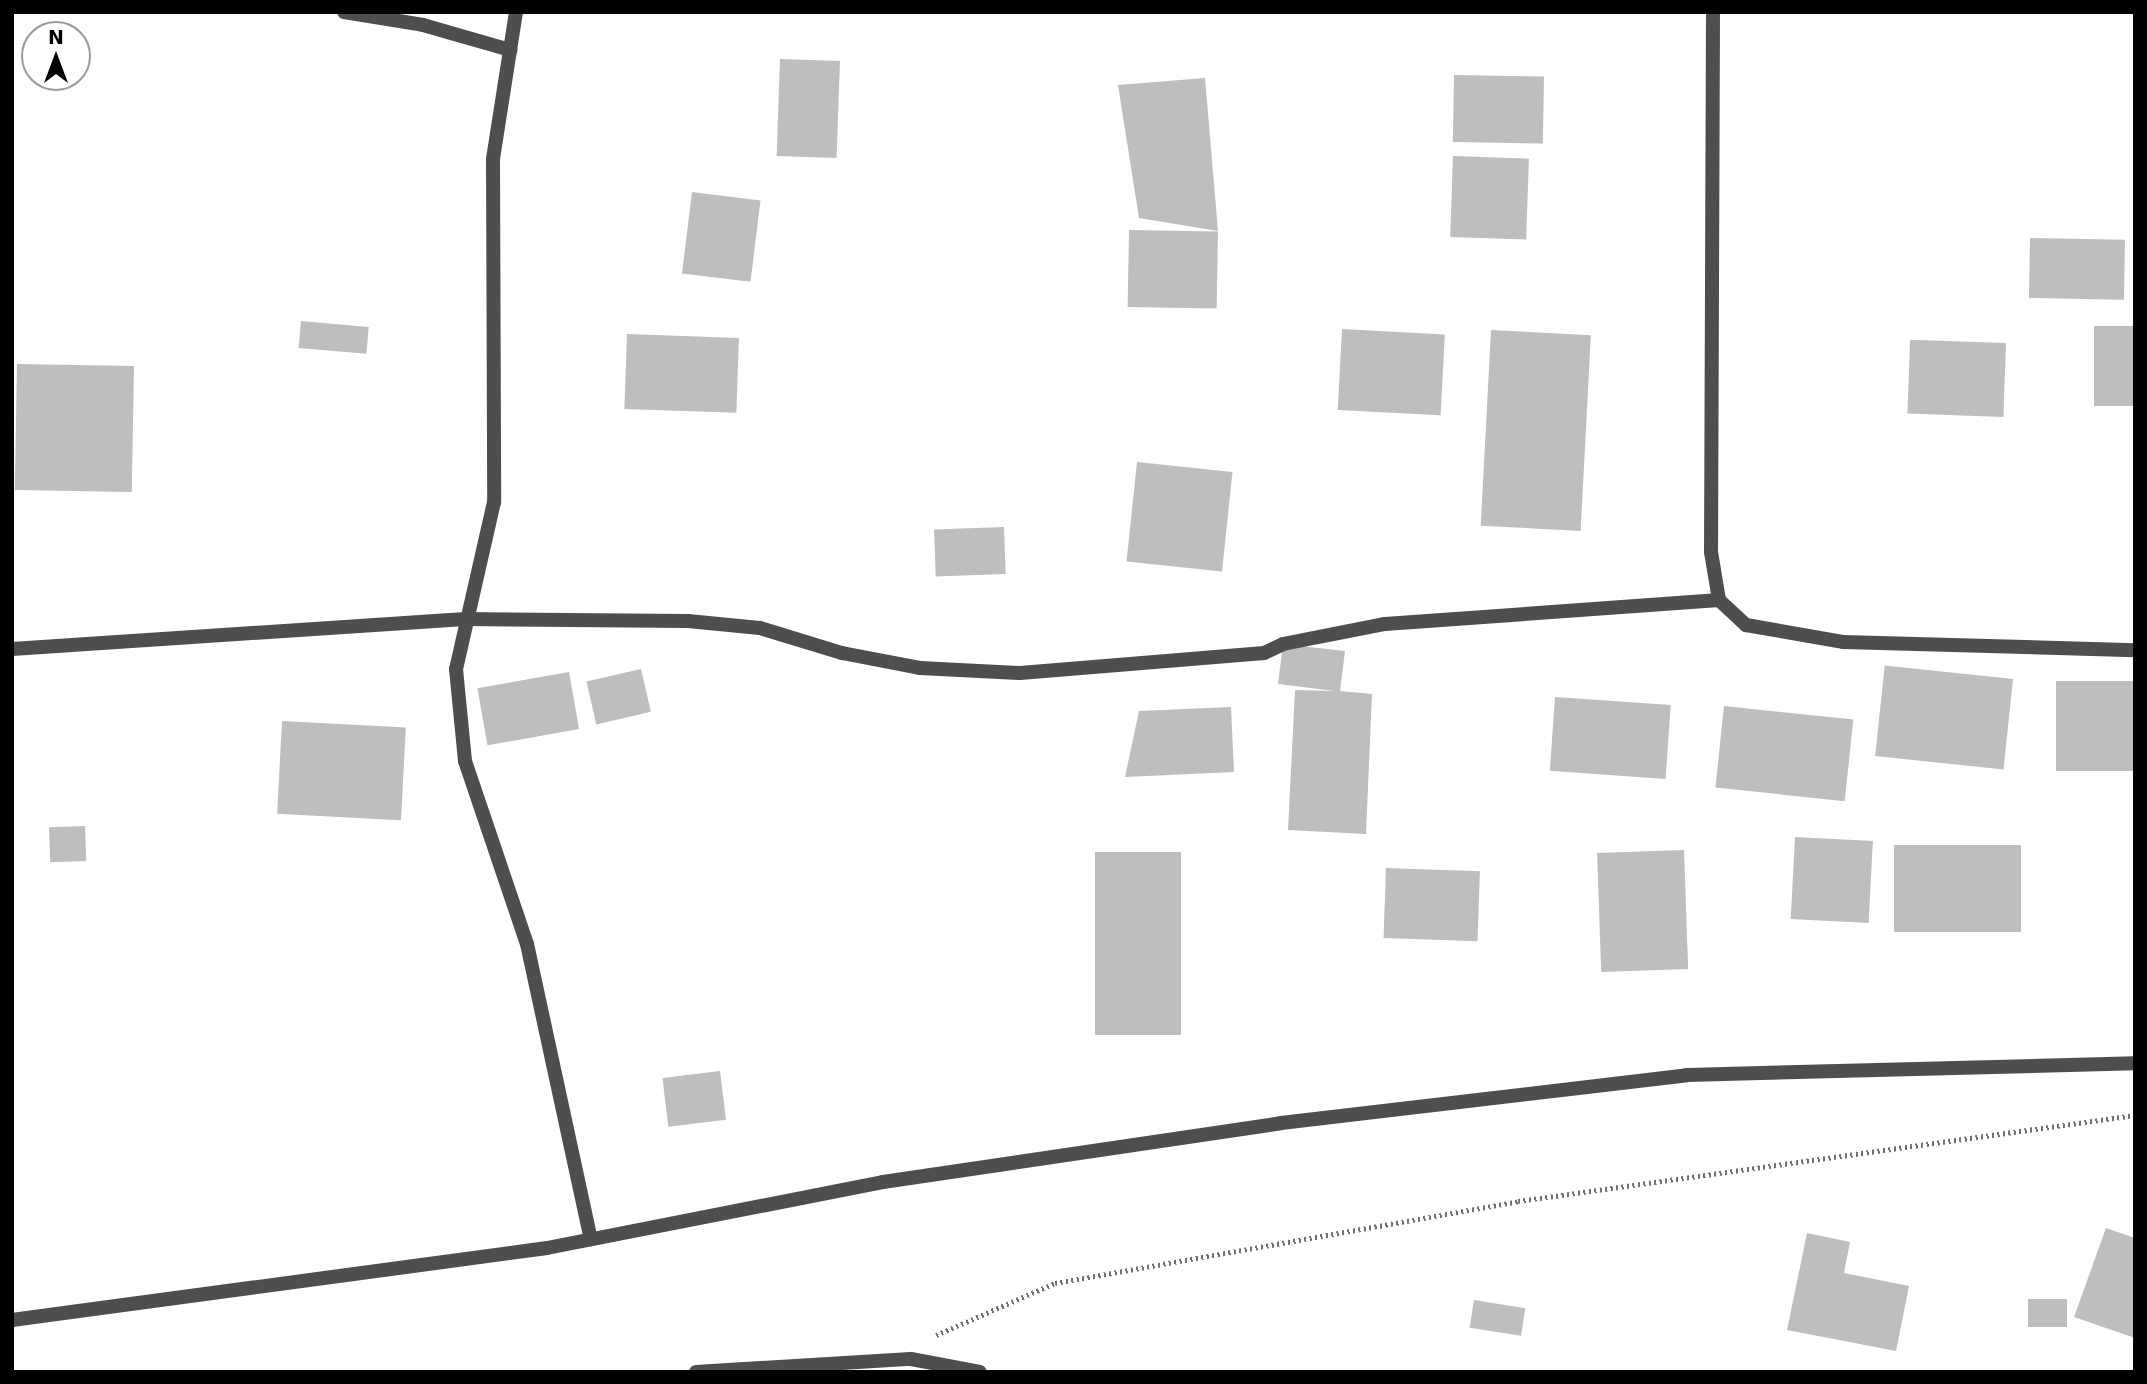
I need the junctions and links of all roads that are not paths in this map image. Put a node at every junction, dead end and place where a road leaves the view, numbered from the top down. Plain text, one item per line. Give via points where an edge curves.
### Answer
1 (344, 12) edge
2 (516, 12) edge
3 (1713, 12) edge
4 (510, 50) junction
5 (1719, 600) junction
6 (465, 619) junction
7 (12, 649) edge
8 (2135, 650) edge
9 (2135, 1062) edge
10 (591, 1239) junction
11 (12, 1320) edge
12 (696, 1372) edge
13 (980, 1372) edge

1 - 4 street via 423,25
2 - 4 street
3 - 5 street via 1711,552
4 - 6 street via 493,159 494,502
5 - 6 street via 1385,624 1283,644 1265,653 1020,673 920,668 842,653 760,628 688,621
5 - 8 street via 1746,625 1843,642
6 - 7 street
6 - 10 street via 456,669 465,761 527,944
9 - 10 street via 1687,1075 1282,1124 883,1182
10 - 11 street
12 - 13 street via 911,1359

